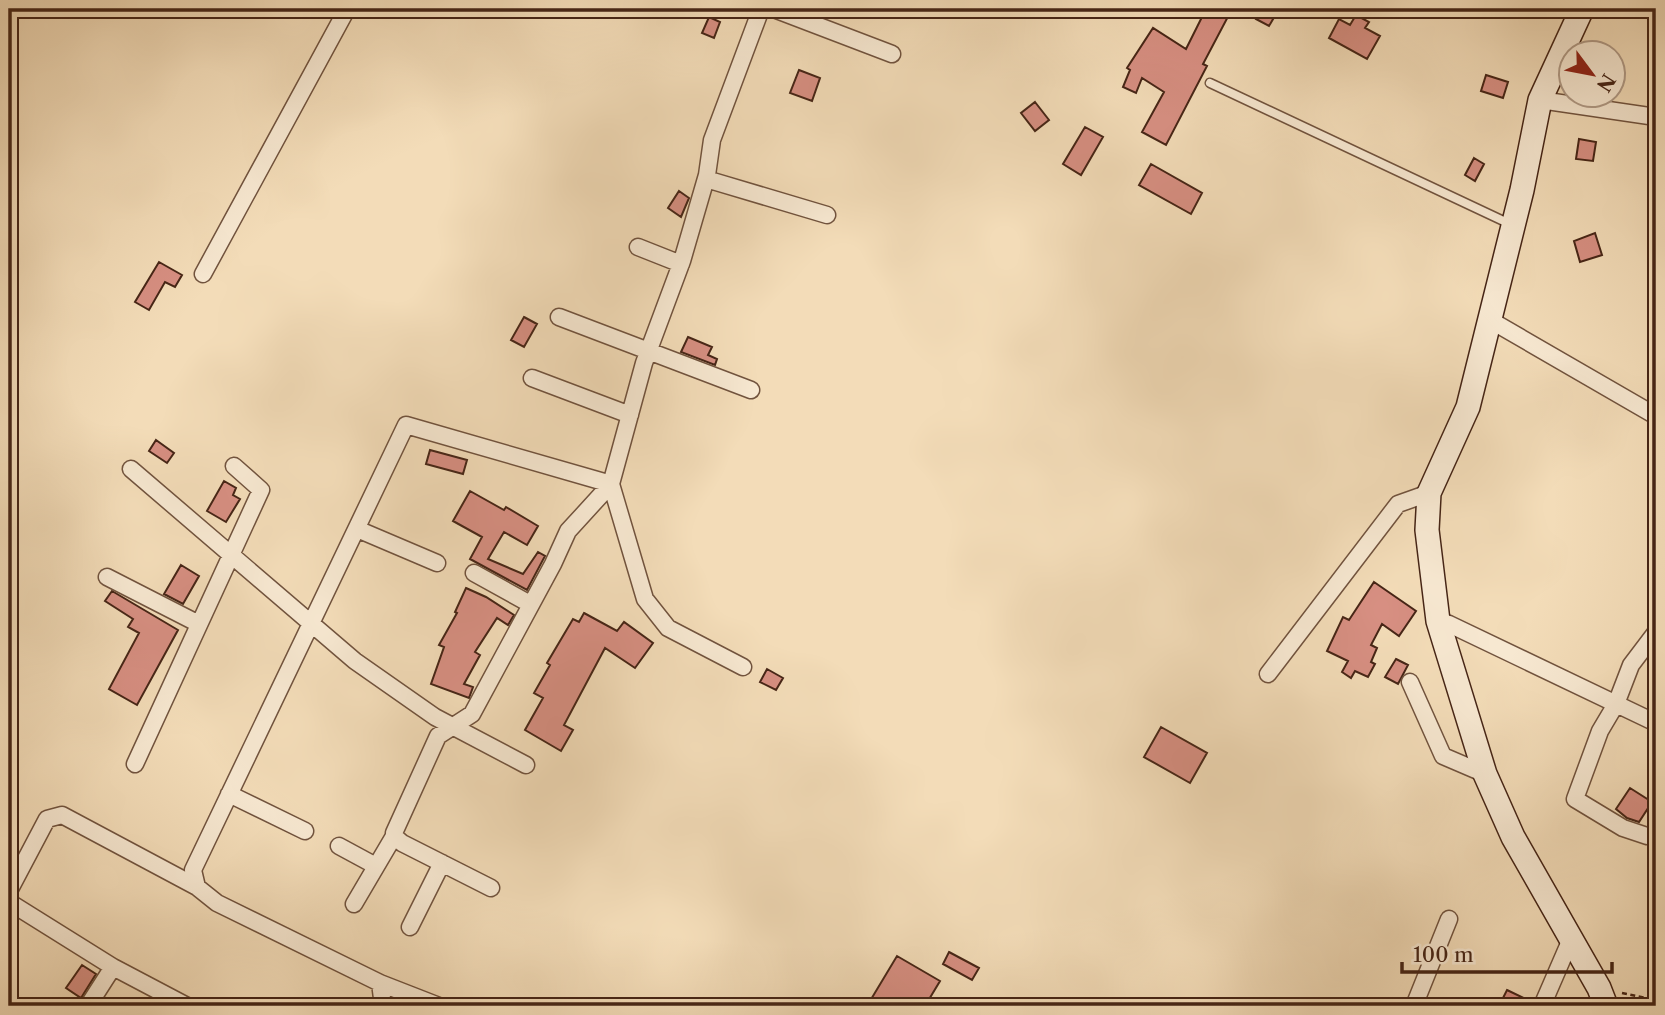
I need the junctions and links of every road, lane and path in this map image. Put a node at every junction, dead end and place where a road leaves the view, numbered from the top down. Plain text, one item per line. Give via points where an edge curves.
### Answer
1 (347, 9) edge
2 (761, 9) edge
3 (774, 9) edge
4 (1582, 9) edge
5 (892, 54) dead end
6 (1210, 83) dead end
7 (1540, 100) junction
8 (1656, 117) edge
9 (706, 179) junction
10 (827, 215) dead end
11 (1513, 225) junction
12 (638, 247) dead end
13 (681, 264) junction
14 (203, 274) dead end
15 (559, 317) dead end
16 (1490, 320) junction
17 (649, 351) junction
18 (532, 378) dead end
19 (751, 390) dead end
20 (630, 415) junction
21 (1656, 416) edge
22 (234, 466) dead end
23 (131, 469) dead end
24 (611, 484) junction
25 (1429, 493) junction
26 (357, 529) junction
27 (231, 554) junction
28 (437, 563) dead end
29 (474, 573) dead end
30 (107, 577) dead end
31 (530, 604) junction
32 (1438, 621) junction
33 (312, 623) junction
34 (199, 624) junction
35 (1656, 632) edge
36 (743, 667) dead end
37 (1268, 674) dead end
38 (1410, 682) dead end
39 (1616, 704) junction
40 (1656, 723) edge
41 (455, 726) junction
42 (135, 764) dead end
43 (526, 765) dead end
44 (1485, 774) junction
45 (229, 794) junction
46 (305, 831) dead end
47 (394, 836) junction
48 (1647, 836) dead end
49 (339, 846) dead end
50 (442, 863) junction
51 (376, 866) junction
52 (197, 887) junction
53 (491, 888) dead end
54 (9, 891) edge
55 (9, 898) edge
56 (354, 904) dead end
57 (1449, 919) dead end
58 (410, 927) dead end
59 (1571, 939) junction
60 (113, 967) junction
61 (380, 983) junction
62 (1602, 997) edge
63 (1656, 1000) edge
64 (88, 1006) edge
65 (187, 1006) edge
66 (383, 1006) edge
67 (439, 1006) edge
68 (1414, 1006) edge
69 (1542, 1006) edge

1 - 14 street
2 - 9 street via 712,140
3 - 5 street
4 - 7 main road
6 - 11 lane
7 - 8 street
7 - 11 main road
9 - 10 street
9 - 13 street
11 - 16 main road
12 - 13 street
13 - 17 street
15 - 17 street
16 - 21 street
16 - 25 main road via 1468,407
17 - 19 street
17 - 20 street
18 - 20 street
20 - 24 street
22 - 27 street via 261,490
23 - 27 street
24 - 26 street via 406,425
24 - 31 street via 568,531
24 - 36 street via 645,599 668,628
25 - 32 main road via 1427,530
25 - 37 street via 1398,504
26 - 28 street
26 - 33 street
27 - 33 street
27 - 34 street
29 - 31 street
30 - 34 street
31 - 41 street via 472,714
32 - 39 street
32 - 44 main road
33 - 41 street via 355,661
33 - 45 street
34 - 42 street
35 - 39 street via 1631,665
38 - 44 street via 1443,757
39 - 40 street
39 - 48 street via 1600,731 1575,799 1623,828
41 - 43 street
41 - 47 street via 438,736
44 - 59 main road via 1513,837
45 - 46 street
45 - 52 street via 193,870
47 - 50 street
47 - 51 street
49 - 51 street
50 - 53 street
50 - 58 street
51 - 56 street
52 - 54 street via 62,815 47,819
52 - 61 street via 217,902
55 - 60 street
57 - 68 street
59 - 62 main road
59 - 69 street
60 - 64 street
60 - 65 street
61 - 66 street
61 - 67 street
62 - 63 path

